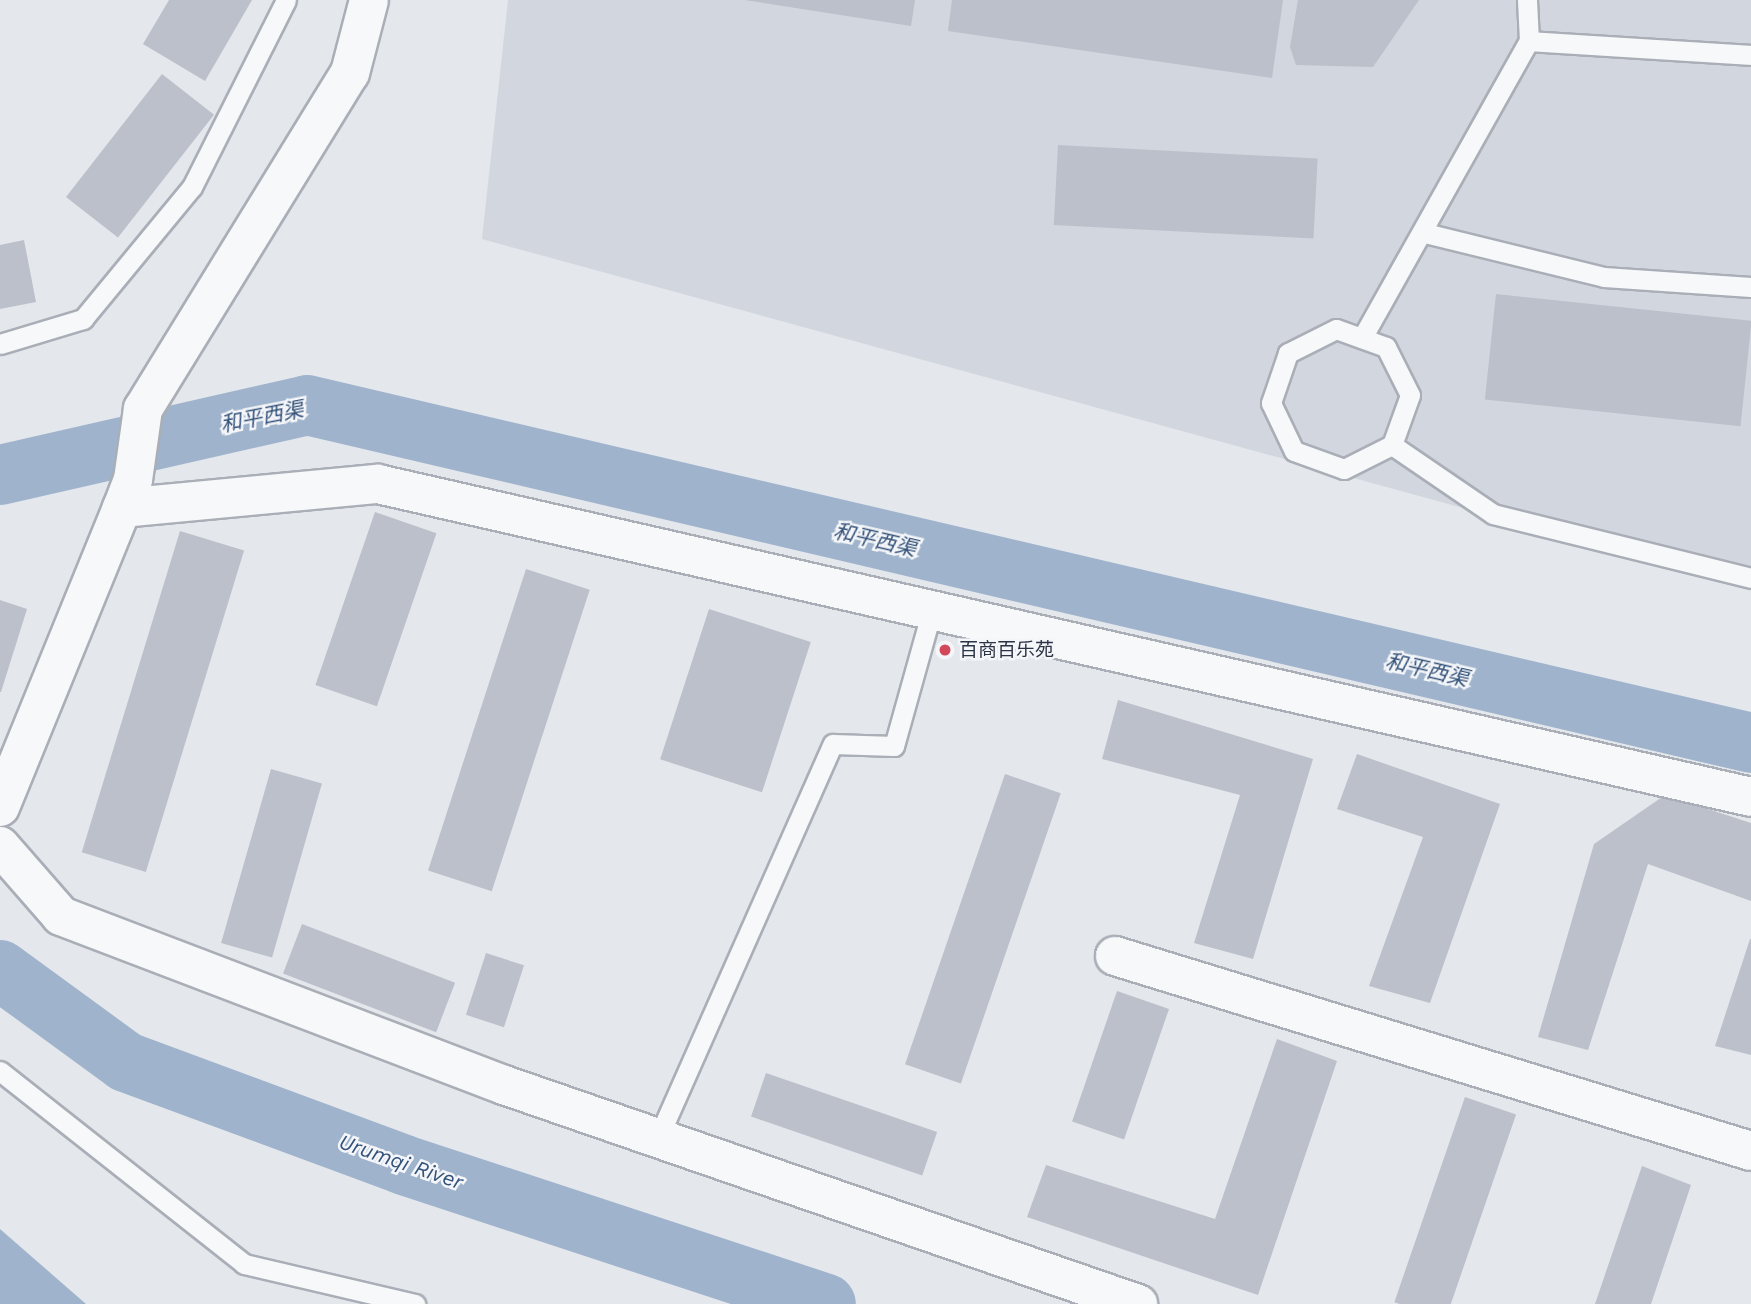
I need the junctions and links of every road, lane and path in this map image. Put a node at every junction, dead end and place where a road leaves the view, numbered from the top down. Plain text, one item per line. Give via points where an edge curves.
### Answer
1 (286, 0) edge
2 (369, 0) edge
3 (1527, 0) edge
4 (1529, 41) junction
5 (1751, 55) edge
6 (1425, 233) junction
7 (1751, 287) edge
8 (1362, 338) junction
9 (0, 344) edge
10 (1392, 445) junction
11 (122, 508) junction
12 (1751, 578) edge
13 (932, 610) junction
14 (1751, 797) edge
15 (0, 807) edge
16 (0, 846) edge
17 (1115, 956) dead end
18 (0, 1071) edge
19 (658, 1138) junction
20 (1751, 1151) edge
21 (415, 1304) edge
22 (1138, 1304) edge

1 - 9 lane via 192,187 83,319
2 - 11 street via 350,73 143,409 135,467
3 - 4 lane
4 - 5 lane
4 - 6 lane
6 - 7 lane via 1604,277
6 - 8 lane
8 - 10 lane via 1387,347 1410,395
8 - 10 lane via 1336,329 1289,353 1271,403 1294,451 1345,469
10 - 12 lane via 1493,514
11 - 13 street via 378,484
11 - 15 street
13 - 14 street
13 - 19 lane via 894,746 833,744
16 - 19 street via 61,916
17 - 20 street
18 - 21 lane via 244,1264
19 - 22 street

